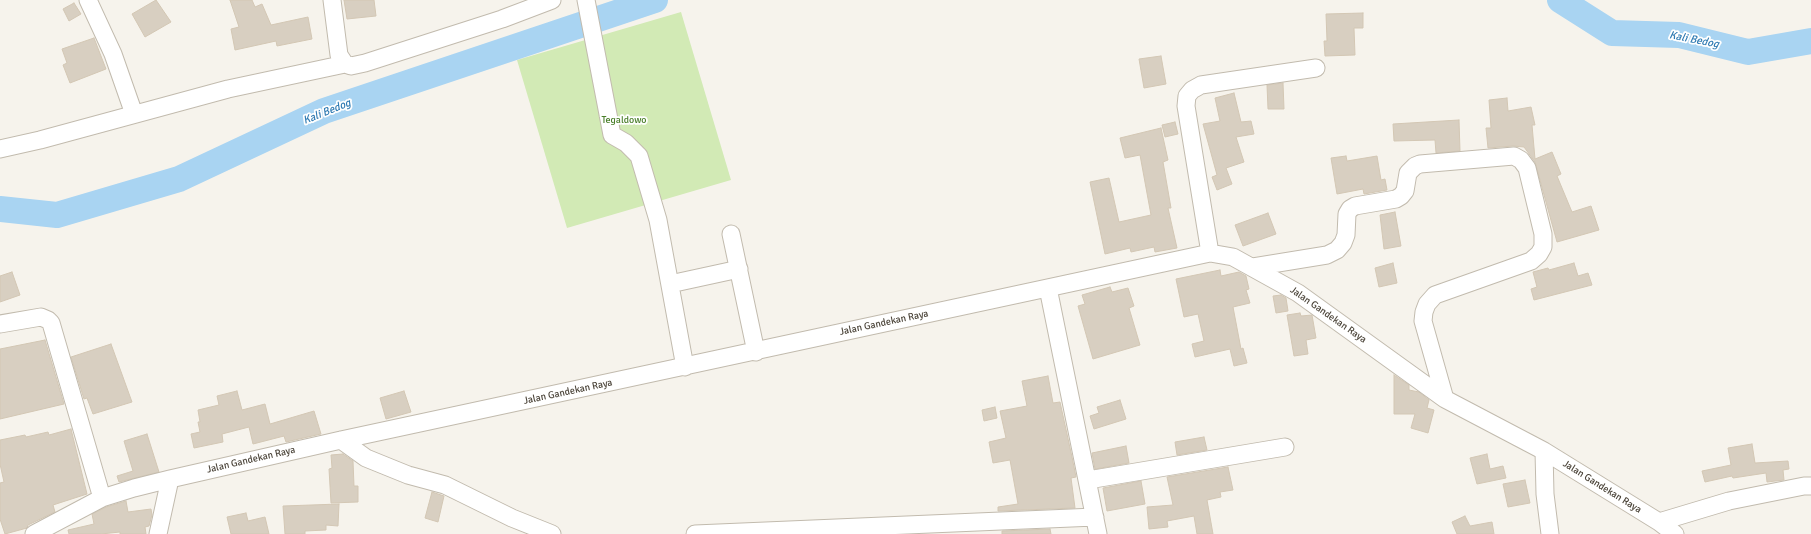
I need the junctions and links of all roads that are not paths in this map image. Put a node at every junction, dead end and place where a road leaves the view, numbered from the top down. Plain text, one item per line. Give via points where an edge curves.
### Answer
1 (88, 0) edge
2 (332, 0) edge
3 (552, 0) edge
4 (586, 0) edge
5 (345, 64) junction
6 (1316, 68) dead end
7 (134, 114) junction
8 (0, 149) edge
9 (731, 234) dead end
10 (1210, 253) junction
11 (1253, 267) junction
12 (739, 269) junction
13 (670, 284) junction
14 (1048, 288) junction
15 (0, 324) edge
16 (756, 352) junction
17 (685, 367) junction
18 (1445, 399) junction
19 (342, 440) junction
20 (1285, 447) dead end
21 (1544, 451) junction
22 (170, 479) junction
23 (1088, 480) junction
24 (1811, 486) edge
25 (102, 498) junction
26 (1095, 517) junction
27 (1659, 522) junction
28 (34, 534) edge
29 (158, 534) edge
30 (552, 534) edge
31 (703, 534) edge
32 (1098, 534) edge
33 (1550, 534) edge
34 (1674, 534) edge

1 - 7 street via 113,54
2 - 5 street via 339,55
3 - 5 street via 502,19 364,63 351,66
4 - 13 street via 612,135 626,143 639,156 658,220
5 - 7 street via 228,89
6 - 10 street via 1201,85 1187,96 1186,106
7 - 8 street
9 - 12 street
10 - 11 street, Jalan Gandekan Raya via 1233,257
10 - 14 street, Jalan Gandekan Raya
11 - 18 street, Jalan Gandekan Raya via 1298,293
11 - 18 street via 1327,255 1337,250 1346,235 1346,214 1350,209 1401,196 1405,191 1408,173 1420,164 1514,156 1521,160 1527,168 1543,234 1542,247 1531,261 1435,295 1427,304 1423,321
12 - 13 street
12 - 16 street
13 - 17 street
14 - 16 street, Jalan Gandekan Raya
14 - 23 street
15 - 25 street via 41,317 51,324
16 - 17 street, Jalan Gandekan Raya
17 - 19 street, Jalan Gandekan Raya
18 - 21 street, Jalan Gandekan Raya
19 - 22 street, Jalan Gandekan Raya
19 - 30 street via 366,458 408,475 445,485 512,518
20 - 23 street
21 - 27 street, Jalan Gandekan Raya
21 - 33 street via 1545,494
22 - 25 street, Jalan Gandekan Raya
22 - 29 street
23 - 26 street
24 - 27 street via 1728,501
25 - 28 street, Jalan Gandekan Raya
26 - 31 street
26 - 32 street
27 - 34 street, Jalan Gandekan Raya

